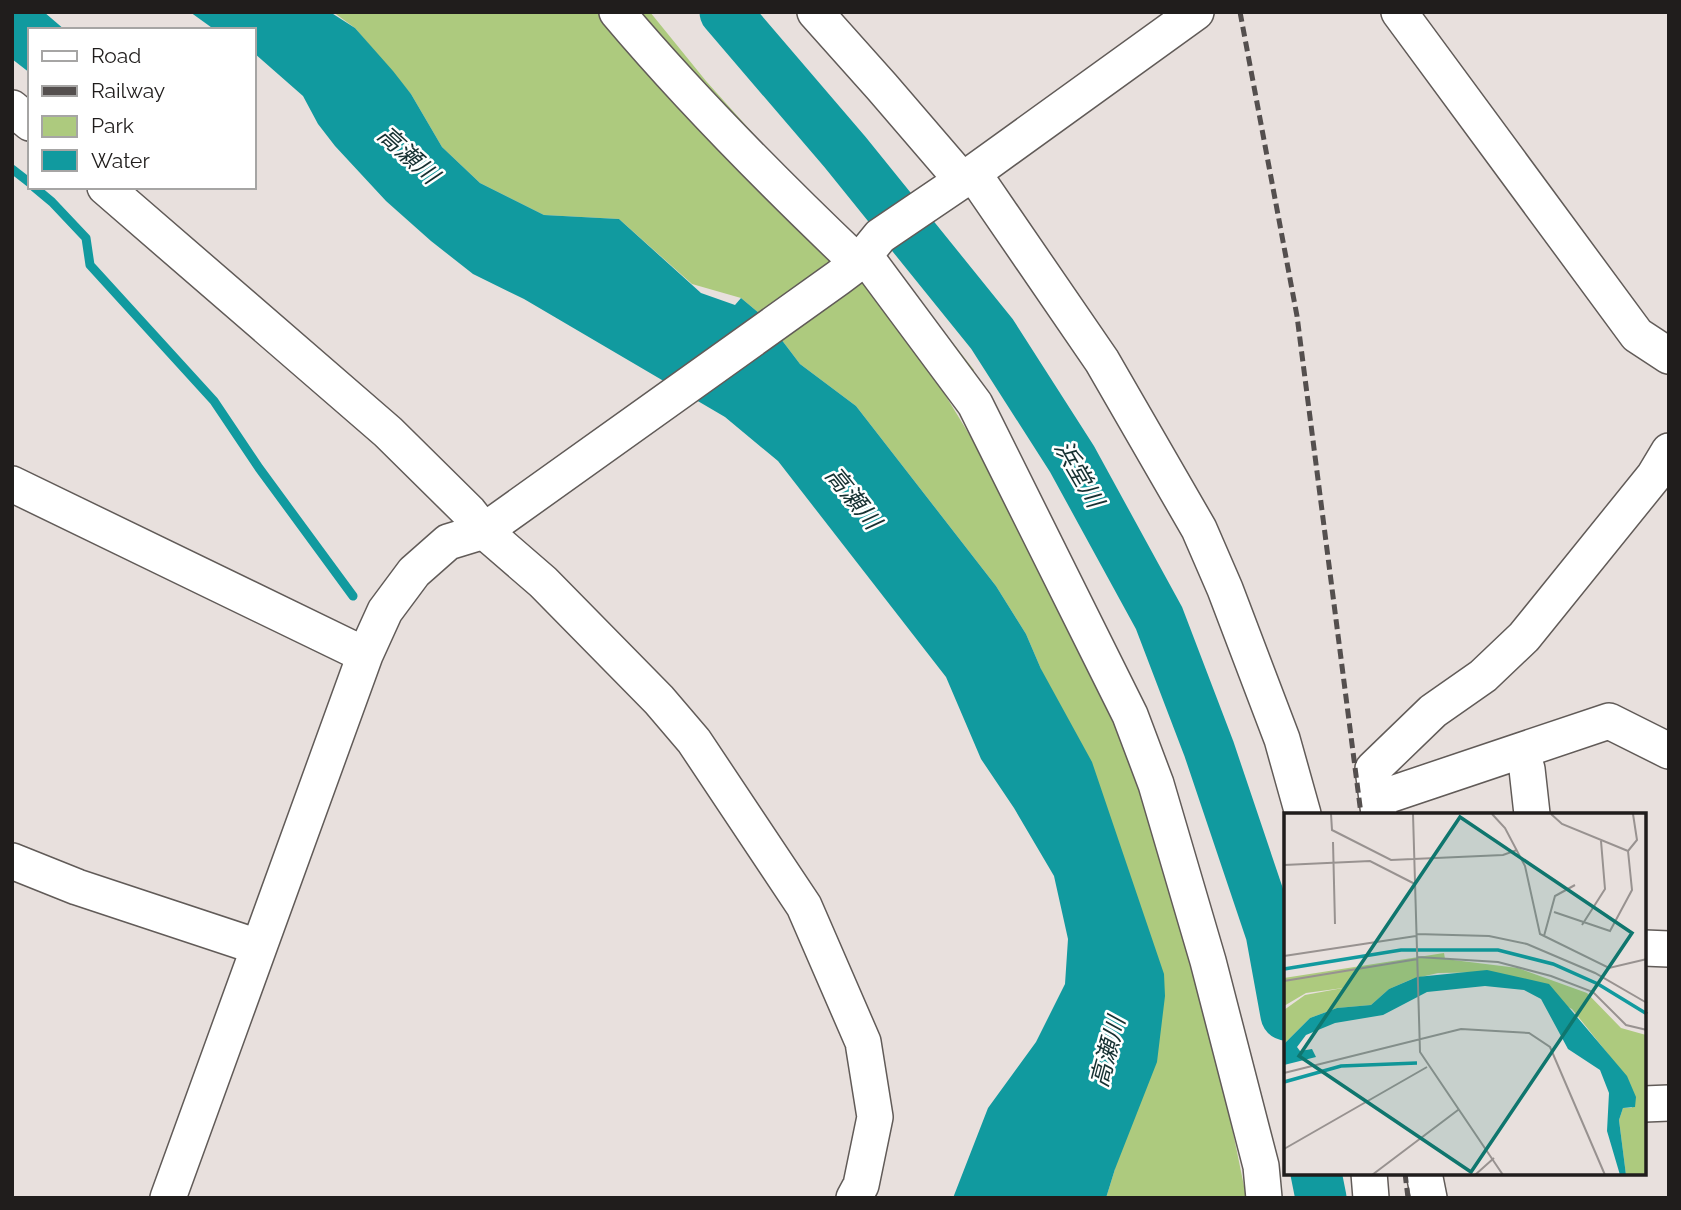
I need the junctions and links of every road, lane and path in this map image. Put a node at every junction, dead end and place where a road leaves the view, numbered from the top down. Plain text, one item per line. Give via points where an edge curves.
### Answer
1 (617, 12) edge
2 (815, 12) edge
3 (1196, 12) edge
4 (1399, 12) edge
5 (12, 108) edge
6 (28, 121) edge
7 (967, 176) junction
8 (107, 189) edge
9 (860, 258) junction
10 (1669, 356) edge
11 (1669, 451) edge
12 (12, 484) edge
13 (490, 527) junction
14 (365, 655) junction
15 (1669, 751) edge
16 (1527, 769) dead end
17 (1378, 807) edge
18 (1303, 813) edge
19 (1532, 813) edge
20 (12, 861) edge
21 (258, 947) junction
22 (1646, 948) edge
23 (1669, 949) edge
24 (1646, 1104) edge
25 (1669, 1104) edge
26 (1369, 1175) edge
27 (1424, 1175) edge
28 (169, 1198) edge
29 (854, 1198) edge
30 (1264, 1198) edge
31 (1371, 1198) edge
32 (1429, 1198) edge

1 - 9 street via 773,183
2 - 7 street
3 - 7 street
4 - 10 street via 1637,335
5 - 6 street
7 - 9 street
7 - 18 street via 1102,361 1199,529 1273,715
8 - 13 street via 388,432
9 - 13 street
9 - 30 street via 975,404 1130,715 1156,784 1208,961 1261,1166
11 - 17 street via 1654,476 1524,637 1483,676 1433,711 1373,769
12 - 14 street
13 - 14 street via 448,542 414,572 385,611
13 - 29 street via 694,741 804,906 863,1042 875,1117 861,1185
14 - 21 street
15 - 17 street via 1609,721
16 - 19 street
20 - 21 street
21 - 28 street
22 - 23 street
24 - 25 street
26 - 31 street
27 - 32 street

